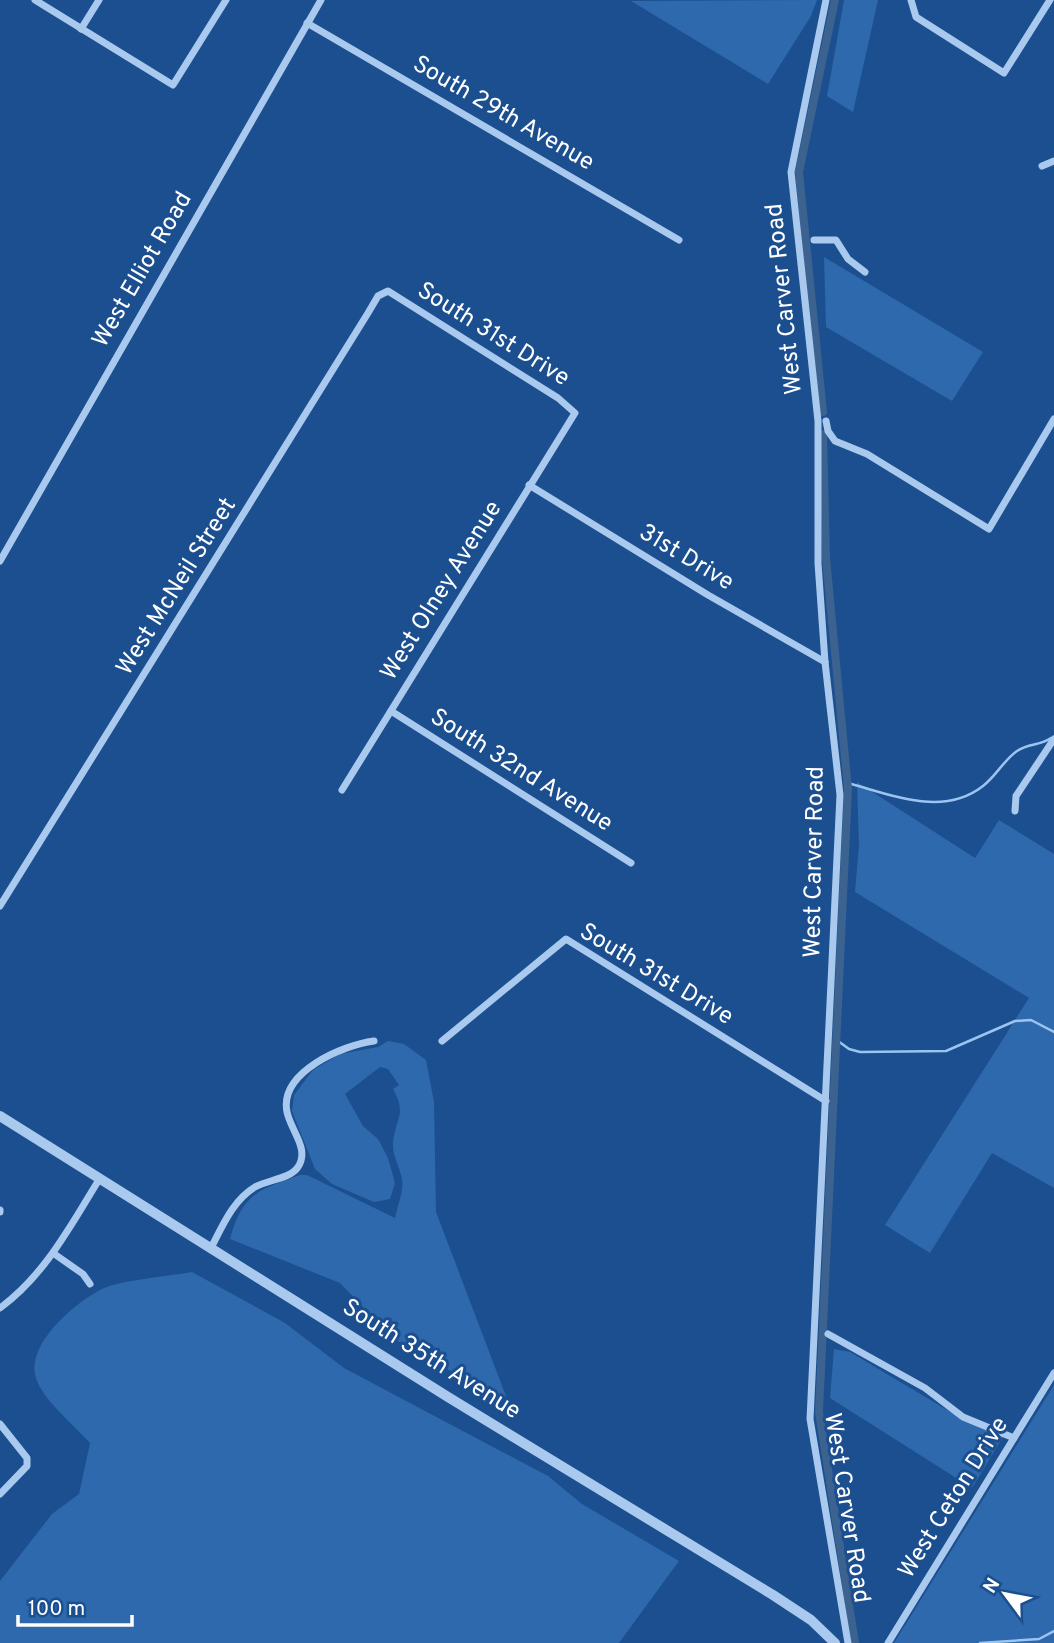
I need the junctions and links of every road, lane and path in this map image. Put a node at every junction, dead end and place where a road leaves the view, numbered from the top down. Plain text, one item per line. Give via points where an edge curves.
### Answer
1 (35, 0) edge
2 (99, 0) edge
3 (226, 0) edge
4 (321, 0) edge
5 (826, 0) edge
6 (911, 0) edge
7 (1050, 0) edge
8 (307, 23) junction
9 (81, 29) junction
10 (1054, 161) edge
11 (1042, 166) dead end
12 (679, 240) dead end
13 (814, 240) dead end
14 (865, 272) dead end
15 (388, 291) joint
16 (575, 413) joint
17 (1054, 419) edge
18 (826, 421) dead end
19 (529, 485) junction
20 (0, 561) edge
21 (825, 662) junction
22 (391, 711) junction
23 (1054, 738) edge
24 (342, 790) dead end
25 (1015, 811) dead end
26 (631, 863) dead end
27 (0, 906) edge
28 (374, 1041) dead end
29 (442, 1041) dead end
30 (826, 1101) junction
31 (0, 1116) edge
32 (100, 1178) junction
33 (211, 1248) junction
34 (53, 1253) junction
35 (90, 1284) dead end
36 (0, 1308) edge
37 (828, 1334) dead end
38 (1054, 1373) edge
39 (0, 1424) edge
40 (1014, 1438) junction
41 (0, 1494) edge
42 (835, 1643) edge
43 (848, 1643) edge
44 (888, 1643) edge

1 - 9 street
2 - 9 street
3 - 9 street via 173,85
4 - 8 street, West Elliot Road
5 - 21 street, West Carver Road via 791,172 818,421 818,563
6 - 7 street via 916,17 1004,74
8 - 12 street, South 29th Avenue
8 - 20 street, West Elliot Road
10 - 11 street
13 - 14 street via 836,240 848,259
15 - 16 street, South 31st Drive
15 - 27 street, West McNeil Street via 378,296
16 - 19 street, West Olney Avenue
17 - 18 street via 989,529 867,454 835,441
19 - 21 street, 31st Drive
19 - 22 street, West Olney Avenue
21 - 30 street, West Carver Road via 840,795
22 - 24 street, West Olney Avenue
22 - 26 street, South 32nd Avenue
23 - 25 street via 1016,796
28 - 33 street via 334,1051 292,1085 287,1111 304,1150 303,1160 296,1171 242,1198
29 - 30 street, South 31st Drive via 566,939
30 - 43 street, West Carver Road via 810,1419
31 - 32 street, South 35th Avenue
32 - 33 street, South 35th Avenue
32 - 34 street
33 - 42 street, South 35th Avenue via 783,1601
34 - 35 street
34 - 36 street
37 - 40 street via 925,1388 963,1417
38 - 40 street, West Ceton Drive
39 - 41 street via 27,1458 27,1466
40 - 44 street, West Ceton Drive

